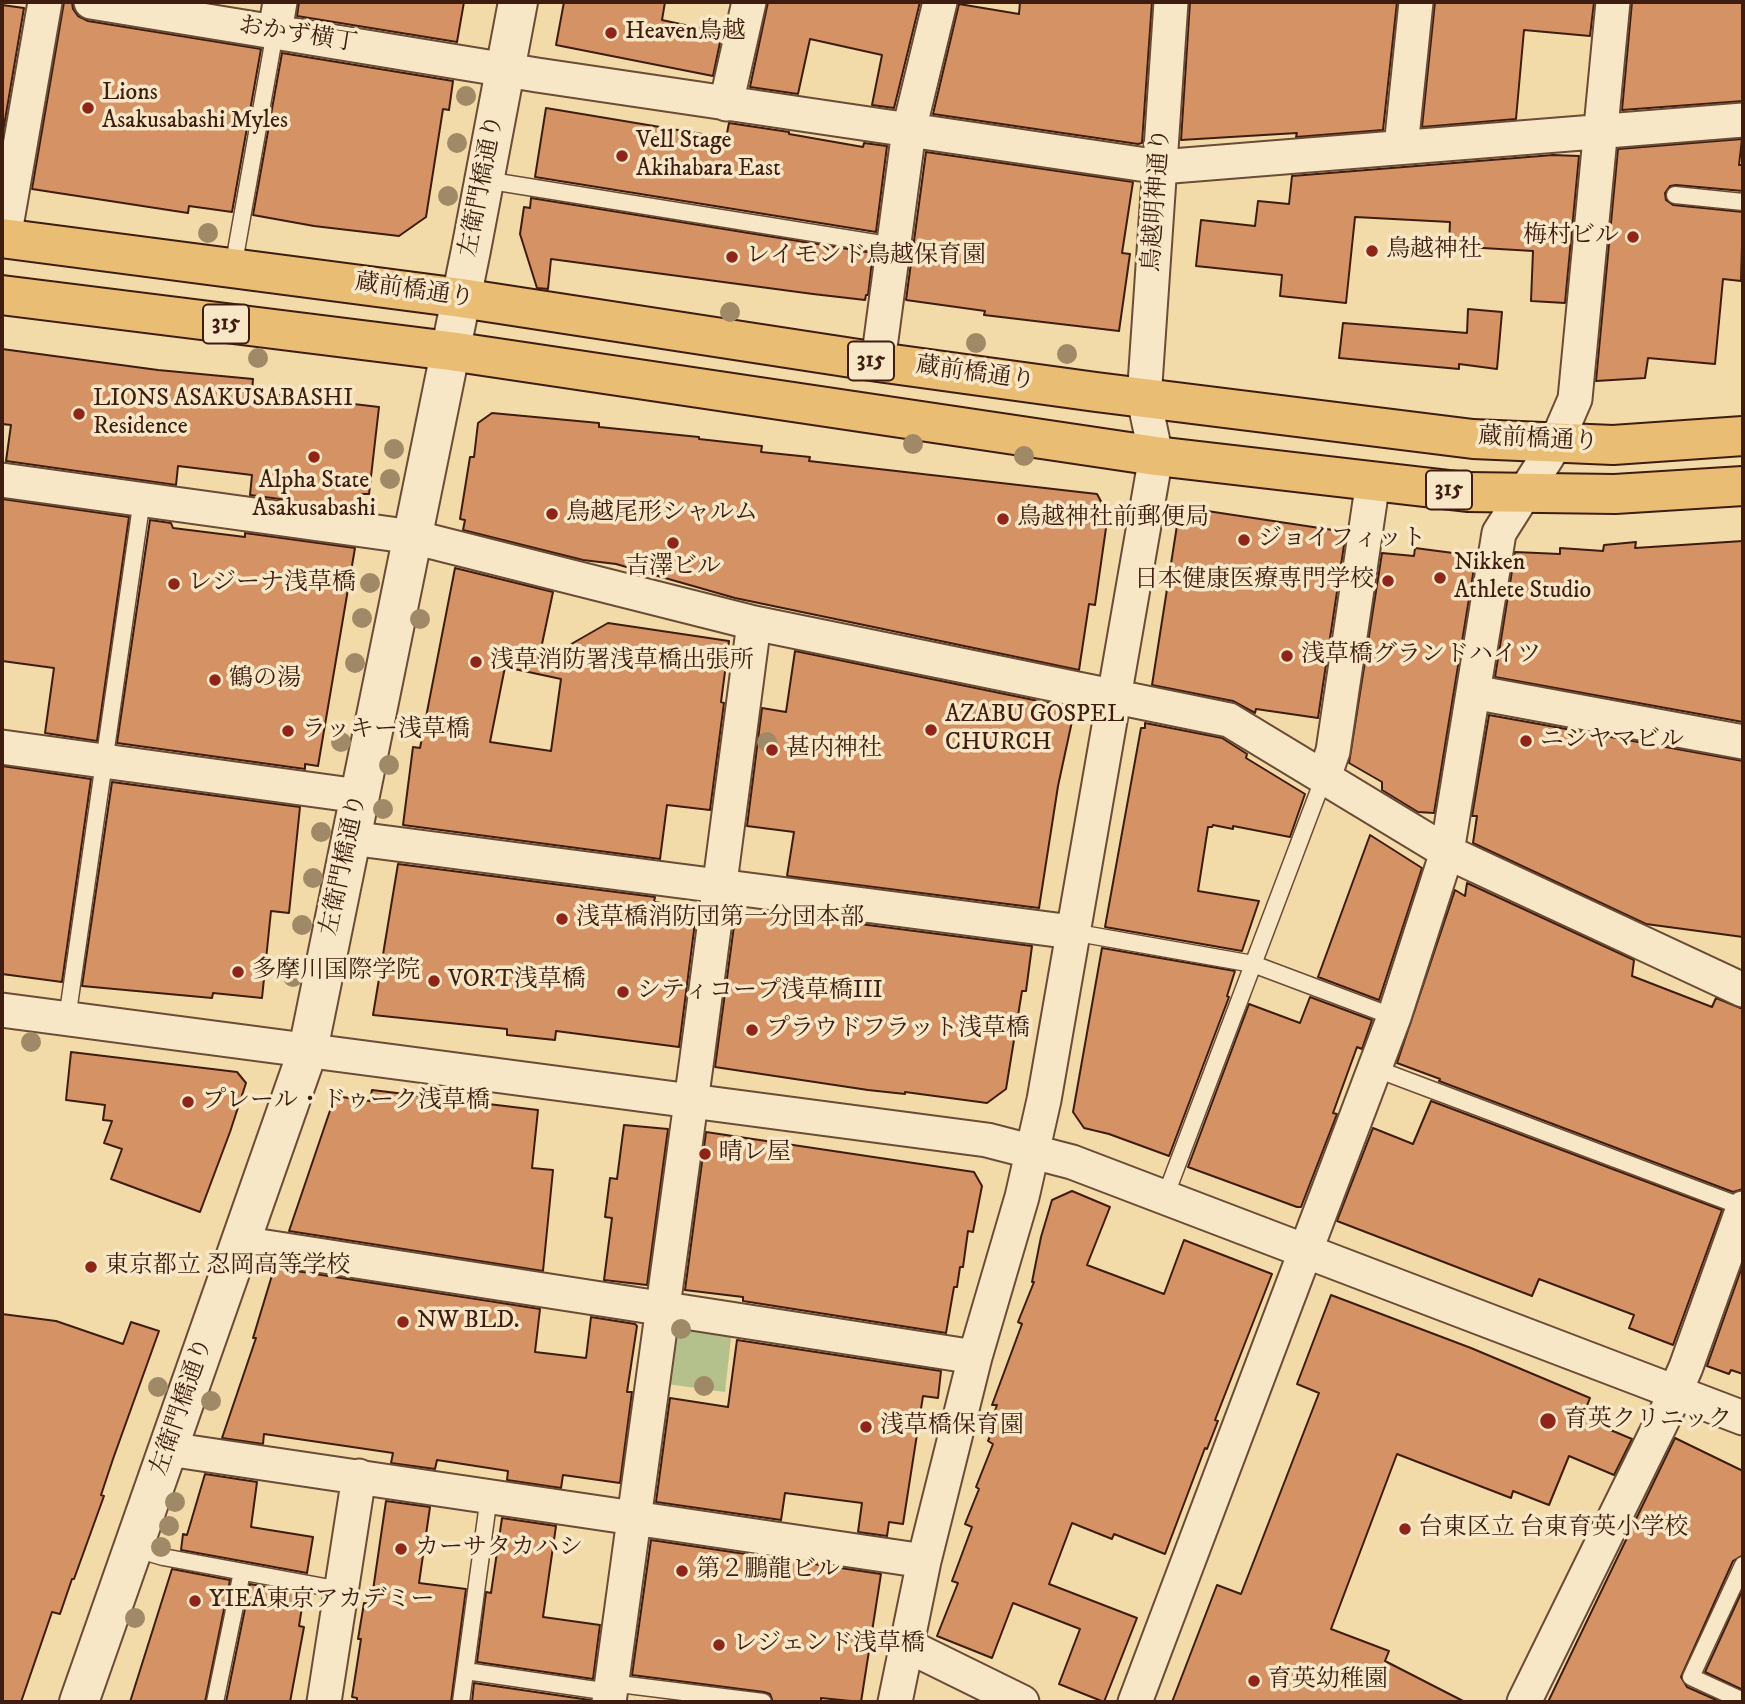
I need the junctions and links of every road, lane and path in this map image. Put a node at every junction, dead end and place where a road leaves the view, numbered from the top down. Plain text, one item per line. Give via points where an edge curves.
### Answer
1 (45, 2) edge
2 (91, 2) edge
3 (518, 2) edge
4 (749, 2) edge
5 (940, 2) edge
6 (1171, 2) edge
7 (1416, 2) edge
8 (1613, 2) edge
9 (278, 17) edge
10 (506, 69) junction
11 (726, 104) junction
12 (1743, 120) edge
13 (909, 130) junction
14 (1601, 131) junction
15 (1401, 147) junction
16 (1160, 167) junction
17 (485, 180) junction
18 (1675, 195) dead end
19 (1743, 202) edge
20 (3, 238) edge
21 (894, 246) junction
22 (233, 268) junction
23 (2, 295) edge
24 (461, 298) junction
25 (450, 351) junction
26 (878, 362) junction
27 (1144, 398) junction
28 (1743, 436) edge
29 (1556, 443) junction
30 (1156, 456) junction
31 (2, 480) edge
32 (1373, 481) junction
33 (1743, 486) edge
34 (1524, 492) junction
35 (142, 499) junction
36 (413, 537) junction
37 (754, 623) junction
38 (1473, 692) junction
39 (1114, 698) junction
40 (1743, 742) edge
41 (2, 747) edge
42 (104, 761) junction
43 (1324, 777) junction
44 (359, 796) junction
45 (350, 838) junction
46 (1447, 852) junction
47 (719, 887) junction
48 (1072, 932) junction
49 (1253, 964) junction
50 (1743, 990) edge
51 (2, 1010) edge
52 (1394, 1017) junction
53 (66, 1019) junction
54 (307, 1050) junction
55 (1374, 1068) junction
56 (691, 1101) junction
57 (1032, 1151) junction
58 (1165, 1197) junction
59 (1743, 1208) edge
60 (240, 1243) junction
61 (1307, 1251) junction
62 (661, 1310) junction
63 (975, 1357) junction
64 (1675, 1392) junction
65 (1743, 1418) edge
66 (168, 1449) junction
67 (359, 1476) junction
68 (489, 1496) junction
69 (633, 1517) junction
70 (133, 1548) junction
71 (924, 1561) junction
72 (1743, 1565) edge
73 (242, 1572) junction
74 (341, 1590) junction
75 (908, 1646) junction
76 (466, 1671) junction
77 (610, 1693) edge
78 (1743, 1701) edge
79 (79, 1702) edge
80 (215, 1702) edge
81 (324, 1702) edge
82 (461, 1702) edge
83 (763, 1702) edge
84 (895, 1702) edge
85 (1022, 1702) edge
86 (1135, 1702) edge
87 (1524, 1702) edge

1 - 20 street
2 - 9 street, おかず横丁
3 - 10 street, 左衛門橋通り
4 - 11 street
5 - 13 street
6 - 16 street, 鳥越明神通り
7 - 15 street
8 - 14 street
9 - 10 street, おかず横丁
9 - 22 lane
10 - 11 street, おかず横丁
10 - 17 street, 左衛門橋通り
11 - 13 street, おかず横丁
12 - 14 street, おかず横丁
13 - 16 street, おかず横丁
13 - 21 street
14 - 15 street, おかず横丁
14 - 29 street via 1575,399
15 - 16 street, おかず横丁
16 - 27 street, 鳥越明神通り
17 - 21 lane
17 - 24 street, 左衛門橋通り
18 - 19 lane
20 - 22 main road, 蔵前橋通り / 315
21 - 26 street
22 - 24 main road, 蔵前橋通り / 315
23 - 25 main road, 蔵前橋通り / 315
24 - 25 street, 左衛門橋通り
24 - 26 main road, 蔵前橋通り / 315
25 - 30 main road, 蔵前橋通り / 315
25 - 36 street, 左衛門橋通り
26 - 27 main road, 蔵前橋通り / 315
27 - 29 main road, 蔵前橋通り / 315 via 1473,439
27 - 30 street, 鳥越明神通り
28 - 29 main road, 蔵前橋通り / 315 via 1613,445
29 - 34 street
30 - 32 main road, 蔵前橋通り / 315
30 - 39 street
31 - 35 street
32 - 34 main road, 蔵前橋通り / 315 via 1467,492
32 - 43 street via 1333,751
33 - 34 main road, 蔵前橋通り / 315 via 1615,494
34 - 38 street via 1499,533
35 - 36 street
35 - 42 lane
36 - 37 street
36 - 44 street, 左衛門橋通り
37 - 39 street
37 - 47 street
38 - 40 street
38 - 46 street
39 - 43 street via 1229,720
39 - 48 street
41 - 42 street
42 - 44 street
42 - 53 lane
43 - 46 street
43 - 49 lane
44 - 45 street, 左衛門橋通り
45 - 47 street
45 - 54 street, 左衛門橋通り
46 - 50 street
46 - 52 street
47 - 48 street
47 - 56 street
48 - 49 lane
48 - 57 street
49 - 52 lane
49 - 58 lane
51 - 53 street
52 - 55 street
53 - 54 street
54 - 56 street
54 - 60 street, 左衛門橋通り
55 - 59 lane
55 - 61 street
56 - 57 street via 987,1140
56 - 62 street
57 - 58 street
57 - 63 street
58 - 61 street
59 - 64 street
60 - 62 street
60 - 66 street, 左衛門橋通り
61 - 64 street
61 - 86 street
62 - 63 street
62 - 69 street
63 - 71 street
64 - 65 street
64 - 87 street
66 - 67 street
66 - 70 street, 左衛門橋通り
67 - 68 street
67 - 74 street
68 - 69 street
68 - 76 lane
69 - 71 street
69 - 77 street
70 - 73 lane
70 - 79 street, 左衛門橋通り
71 - 75 street
72 - 78 lane via 1691,1677
73 - 74 lane
73 - 80 lane
74 - 81 street
75 - 84 street
75 - 85 street
76 - 77 lane
76 - 82 lane
77 - 83 lane

